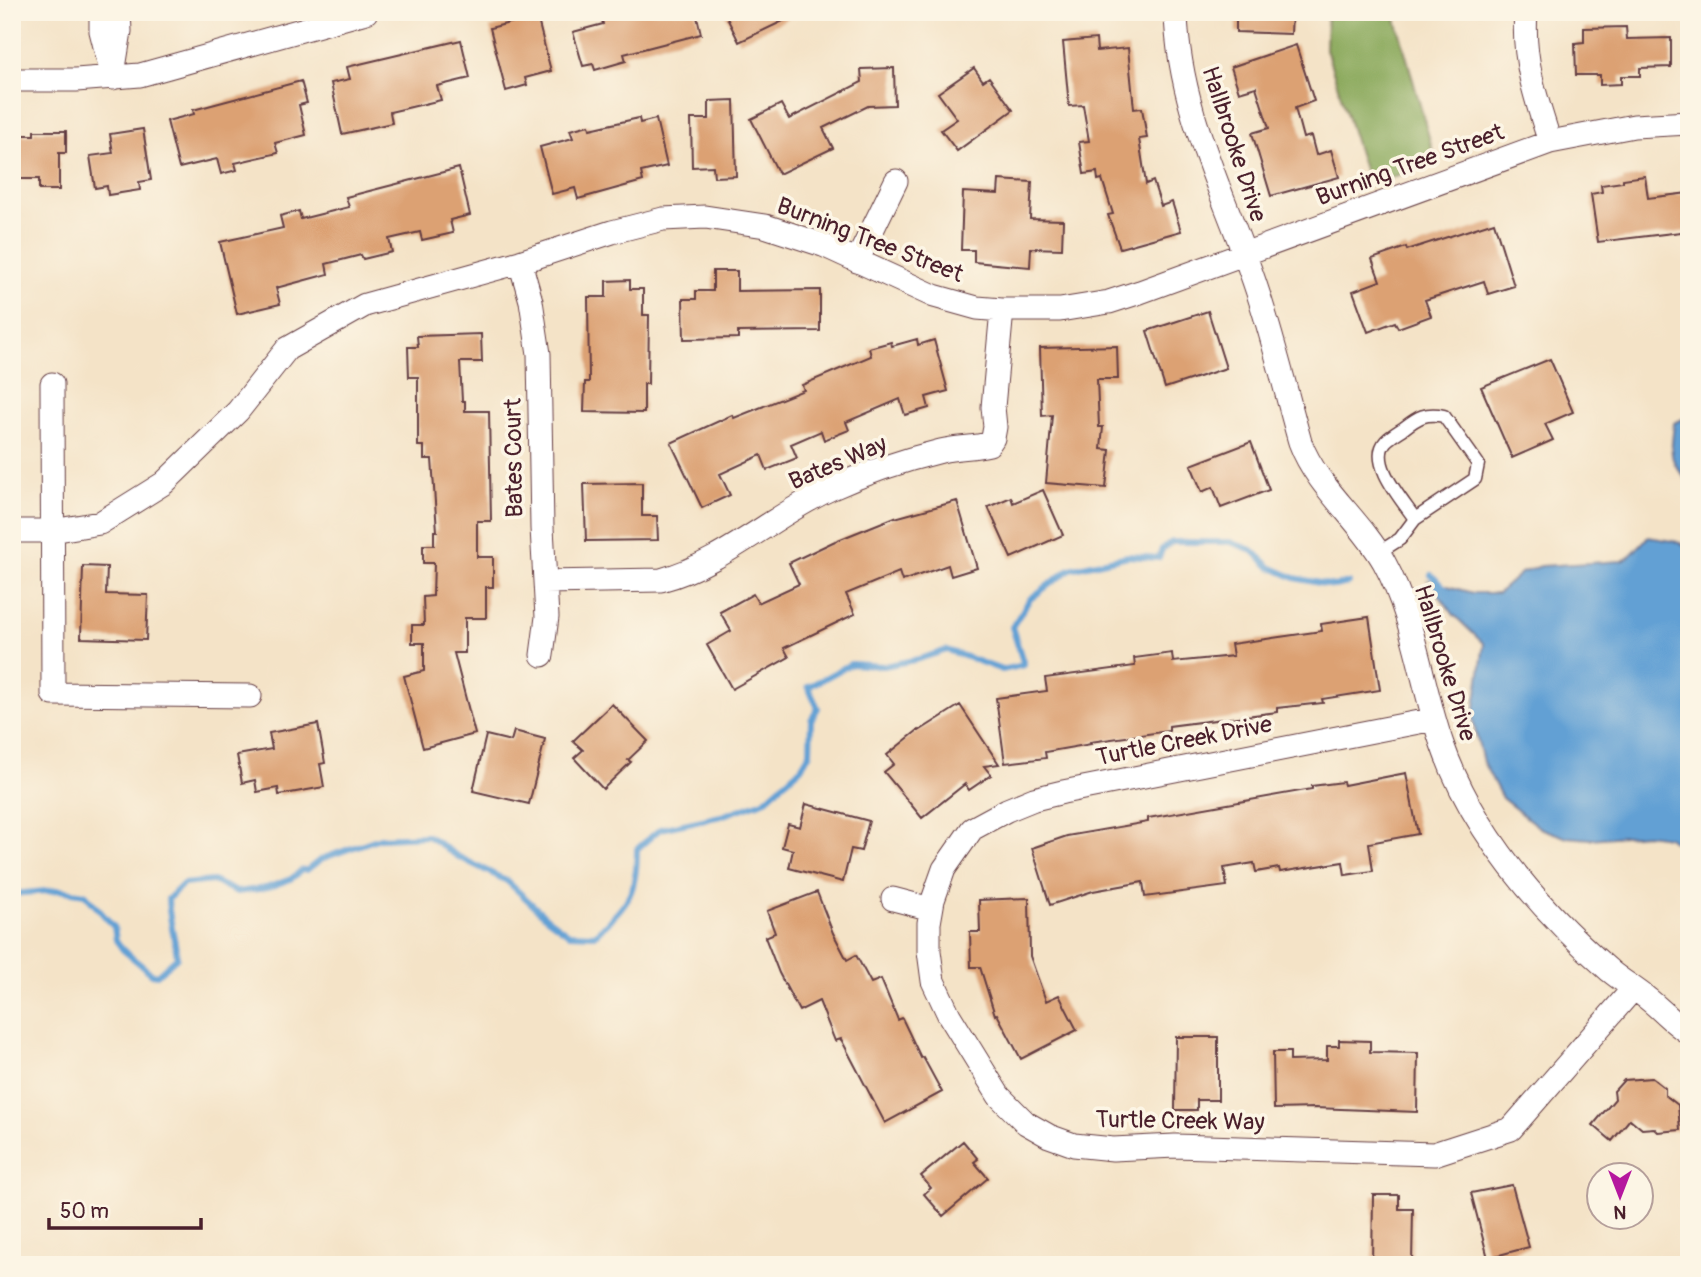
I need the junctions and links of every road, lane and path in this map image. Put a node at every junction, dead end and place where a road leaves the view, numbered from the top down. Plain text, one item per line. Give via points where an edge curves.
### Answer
1 (101, 12) edge
2 (119, 12) edge
3 (366, 12) edge
4 (1176, 12) edge
5 (1526, 12) edge
6 (113, 78) junction
7 (12, 80) edge
8 (1689, 123) edge
9 (1550, 142) junction
10 (896, 181) dead end
11 (1243, 254) junction
12 (857, 261) junction
13 (520, 262) junction
14 (1002, 310) junction
15 (52, 384) dead end
16 (1415, 519) junction
17 (12, 531) edge
18 (52, 531) junction
19 (1378, 553) junction
20 (545, 582) junction
21 (542, 655) dead end
22 (250, 696) dead end
23 (1434, 719) junction
24 (958, 846) joint
25 (893, 899) dead end
26 (931, 909) junction
27 (1633, 989) junction
28 (1688, 1035) edge

1 - 6 street
2 - 6 street
3 - 6 street via 167,69
4 - 11 street, Hallbrooke Drive via 1178,56 1191,109
5 - 9 street via 1526,54 1533,93
6 - 7 street
8 - 9 street, Burning Tree Street via 1633,126
9 - 11 street, Burning Tree Street
10 - 12 street
11 - 14 street, Burning Tree Street via 1109,302 1060,310
11 - 19 street, Hallbrooke Drive via 1307,461
12 - 13 street, Burning Tree Street via 765,226 705,218 663,219
12 - 14 street, Burning Tree Street via 953,303
13 - 18 street, Burning Tree Street via 365,305 287,349 237,411 164,484 100,523
13 - 20 street, Bates Court via 539,354
14 - 20 street, Bates Way via 995,427 989,444 942,451 831,489 677,576
15 - 18 street
16 - 16 lane via 1475,479 1478,464 1444,416 1430,413 1417,418 1381,451 1385,474
16 - 19 lane via 1400,540
17 - 18 street, Burning Tree Street
18 - 22 street via 53,694
19 - 23 street, Hallbrooke Drive via 1408,617
20 - 21 street, Bates Court
23 - 24 street, Turtle Creek Drive via 1034,799 980,824
23 - 27 street, Hallbrooke Drive via 1462,793 1499,852 1576,940
24 - 26 street, Turtle Creek Way via 944,869
25 - 26 street
26 - 27 street, Turtle Creek Way via 933,981 949,1015 999,1097 1026,1123 1074,1145 1434,1154 1511,1129
27 - 28 street, Hallbrooke Drive

